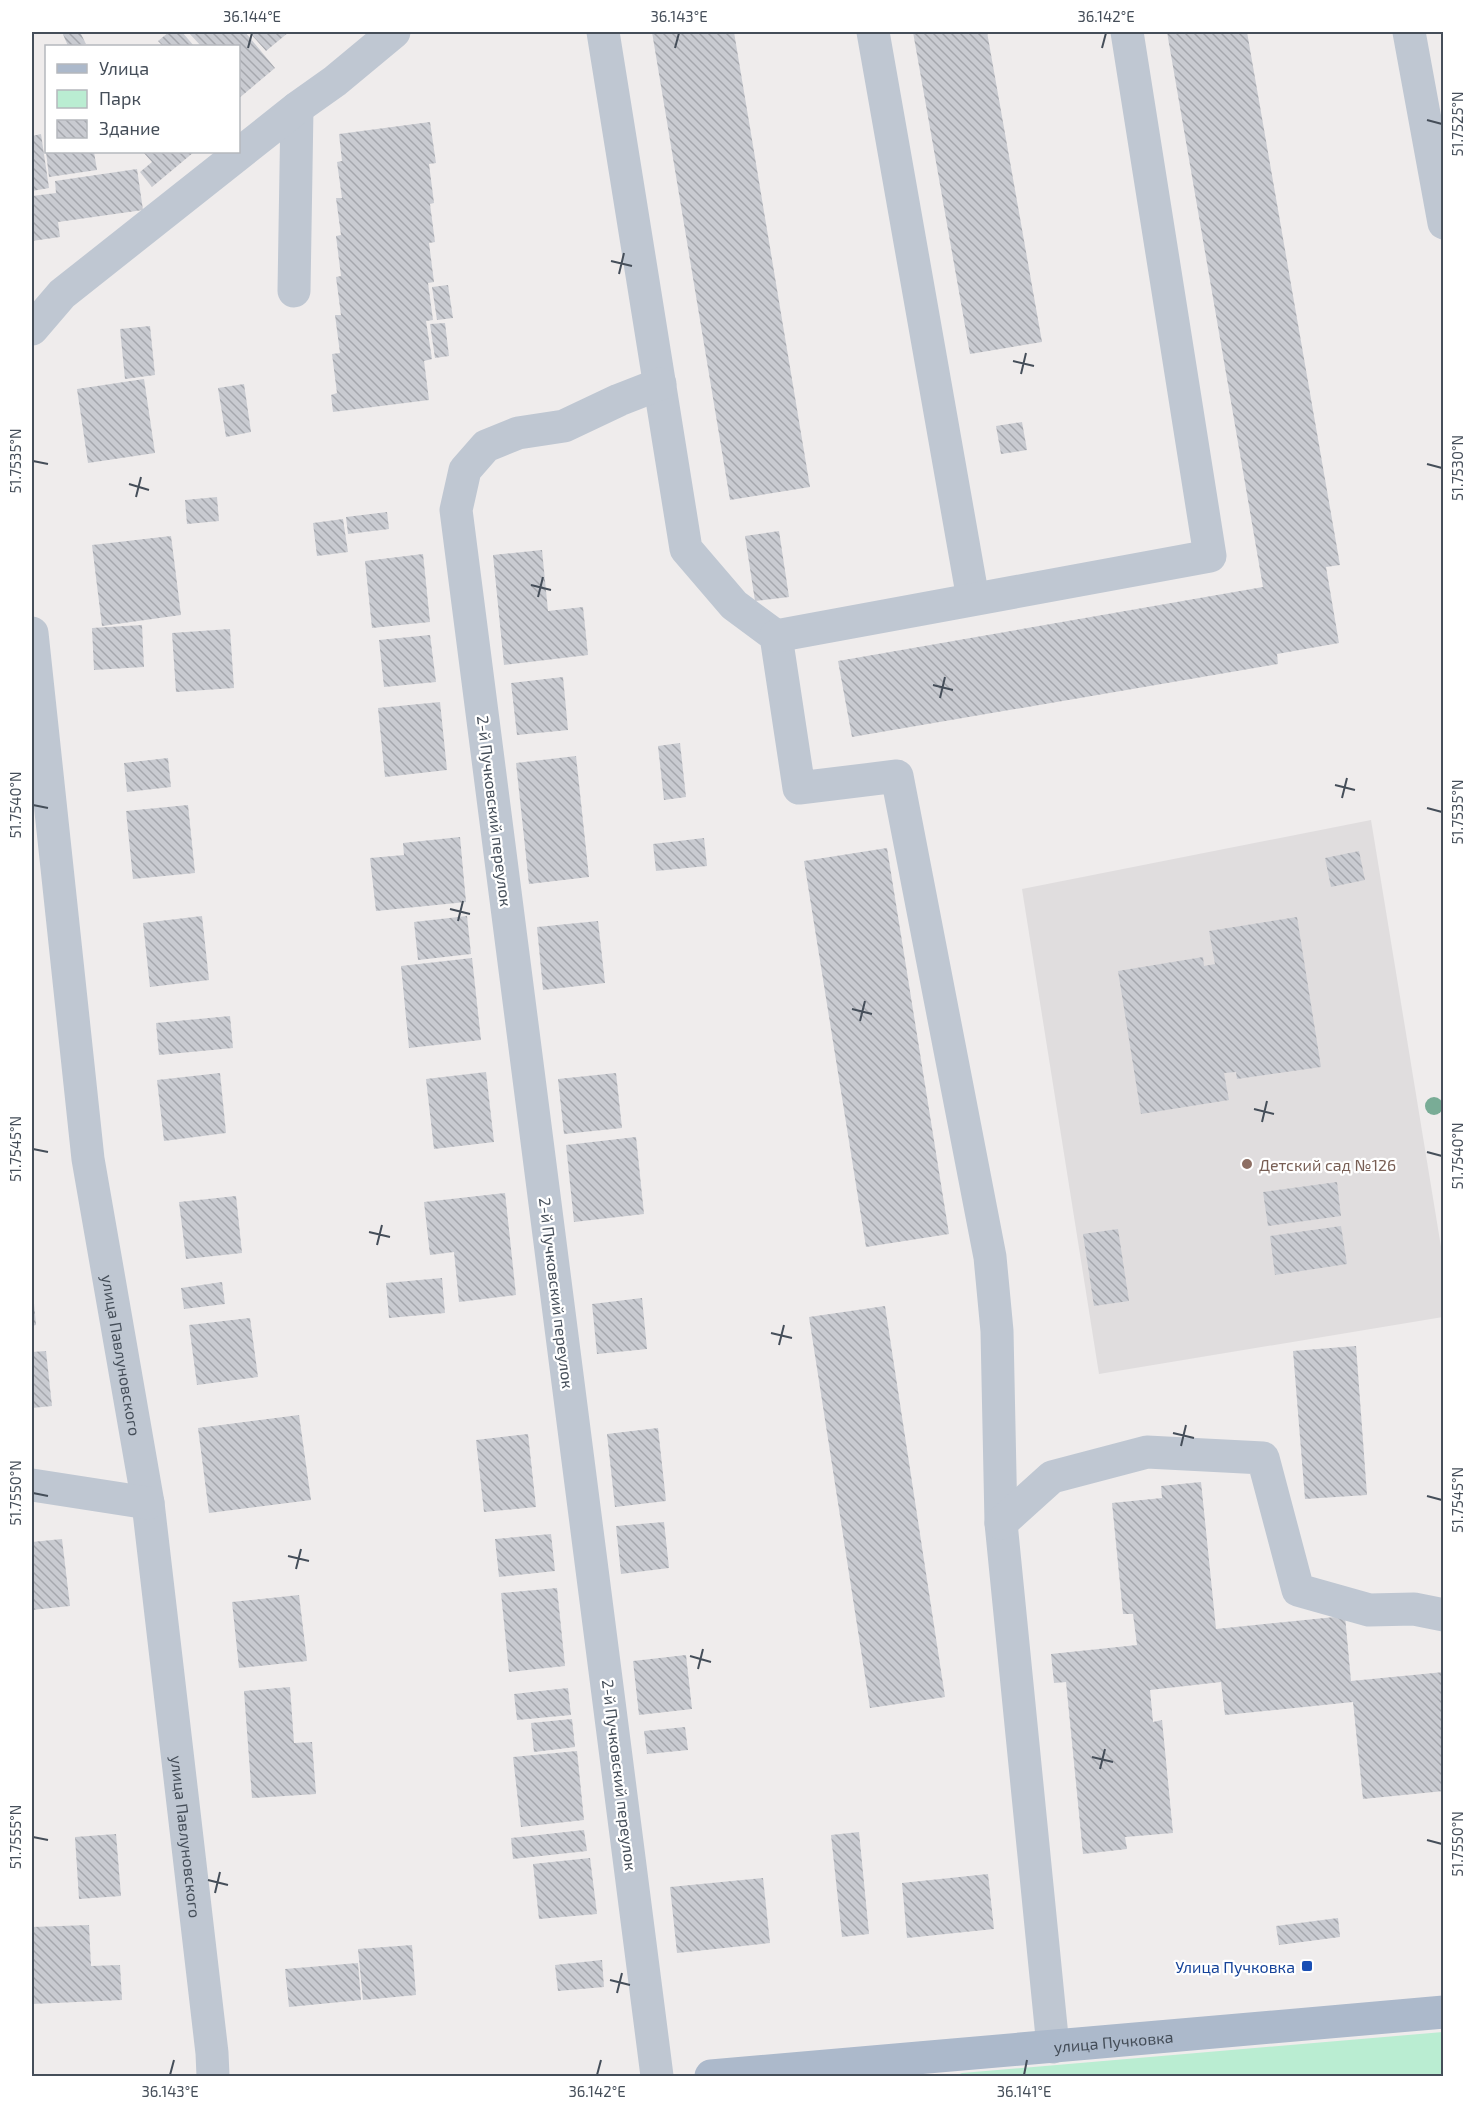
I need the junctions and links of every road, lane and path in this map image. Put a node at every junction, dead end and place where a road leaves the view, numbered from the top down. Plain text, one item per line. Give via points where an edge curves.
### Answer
1 (394, 32) edge
2 (603, 32) edge
3 (873, 32) edge
4 (1127, 32) edge
5 (1409, 32) edge
6 (297, 108) junction
7 (1443, 223) edge
8 (294, 291) dead end
9 (32, 329) edge
10 (660, 384) junction
11 (973, 599) junction
12 (32, 633) edge
13 (776, 636) junction
14 (32, 1485) edge
15 (148, 1503) junction
16 (1001, 1523) junction
17 (1443, 1615) edge
18 (1443, 2012) edge
19 (1053, 2047) junction
20 (901, 2068) edge
21 (213, 2076) edge
22 (657, 2076) edge
23 (711, 2076) edge

1 - 6 street
2 - 10 street
3 - 11 street
4 - 11 street via 1210,556
5 - 7 street
6 - 8 street
6 - 9 street via 62,294
10 - 13 street via 686,549 734,605
10 - 22 street, 2-й Пучковский переулок via 564,426 518,433 486,446 465,470 456,510
11 - 13 street
12 - 15 street, улица Павлуновского via 88,1159
13 - 16 street via 799,788 897,776 990,1257 997,1330
14 - 15 street
15 - 21 street, улица Павлуновского
16 - 17 street via 1052,1477 1147,1452 1263,1458 1298,1590 1369,1610 1414,1609
16 - 19 street
18 - 19 main road, улица Пучковка
19 - 20 main road, улица Пучковка
20 - 23 main road, улица Пучковка

